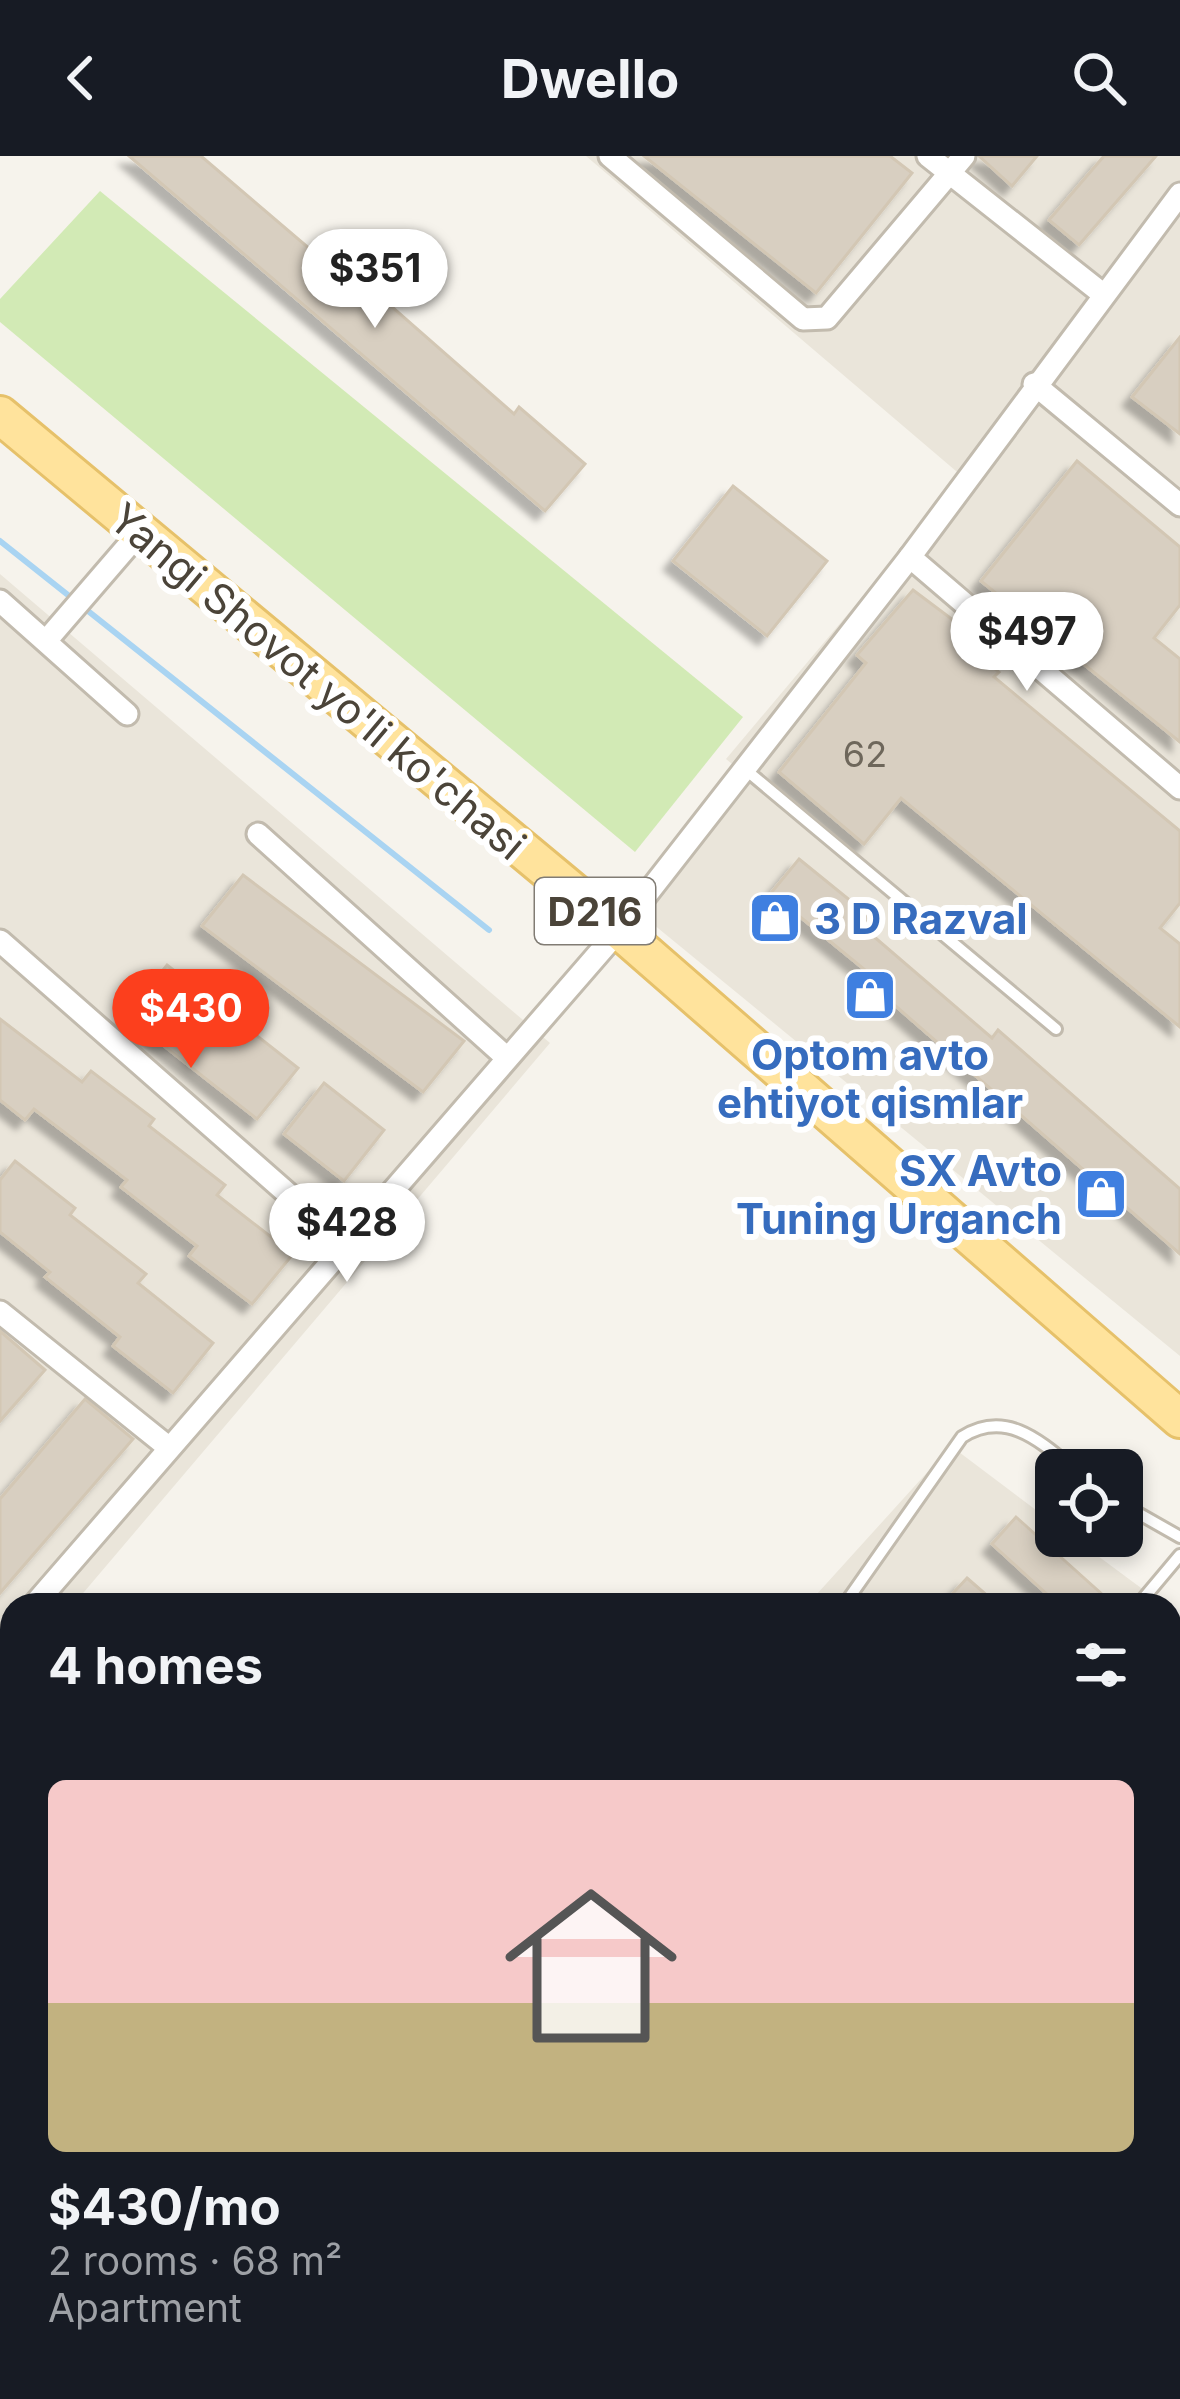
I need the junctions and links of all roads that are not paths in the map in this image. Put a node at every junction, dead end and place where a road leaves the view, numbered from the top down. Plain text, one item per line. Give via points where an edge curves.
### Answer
1 (610, 156) edge
2 (928, 156) edge
3 (957, 165) edge
4 (1180, 194) edge
5 (1104, 295) junction
6 (1034, 384) junction
7 (0, 415) edge
8 (1180, 505) edge
9 (139, 533) junction
10 (910, 557) junction
11 (0, 601) edge
12 (46, 641) junction
13 (127, 714) dead end
14 (745, 769) junction
15 (1180, 788) edge
16 (258, 835) dead end
17 (619, 931) junction
18 (0, 941) edge
19 (1056, 1029) dead end
20 (508, 1058) junction
21 (345, 1244) junction
22 (0, 1312) edge
23 (1180, 1419) edge
24 (168, 1447) junction
25 (1049, 1449) edge
26 (1143, 1516) edge
27 (1180, 1537) edge
28 (1180, 1556) edge
29 (44, 1593) edge
30 (852, 1593) edge
31 (1148, 1593) edge

1 - 3 street via 803,320 827,318
2 - 3 street
3 - 5 street
4 - 5 street
5 - 6 street
6 - 8 street
6 - 10 street
7 - 9 main road, Yangi Shovot yo'li ko'chasi / D216
9 - 12 street
9 - 17 main road, Yangi Shovot yo'li ko'chasi / D216
10 - 14 street
10 - 15 street
11 - 12 street
12 - 13 street
14 - 17 street
14 - 19 lane
16 - 20 street
17 - 20 street
17 - 23 main road, Yangi Shovot yo'li ko'chasi / D216
18 - 21 street
20 - 21 street
21 - 24 street
22 - 24 street
24 - 29 street
25 - 30 lane via 1024,1429 982,1424 962,1437
26 - 27 lane
28 - 31 lane

